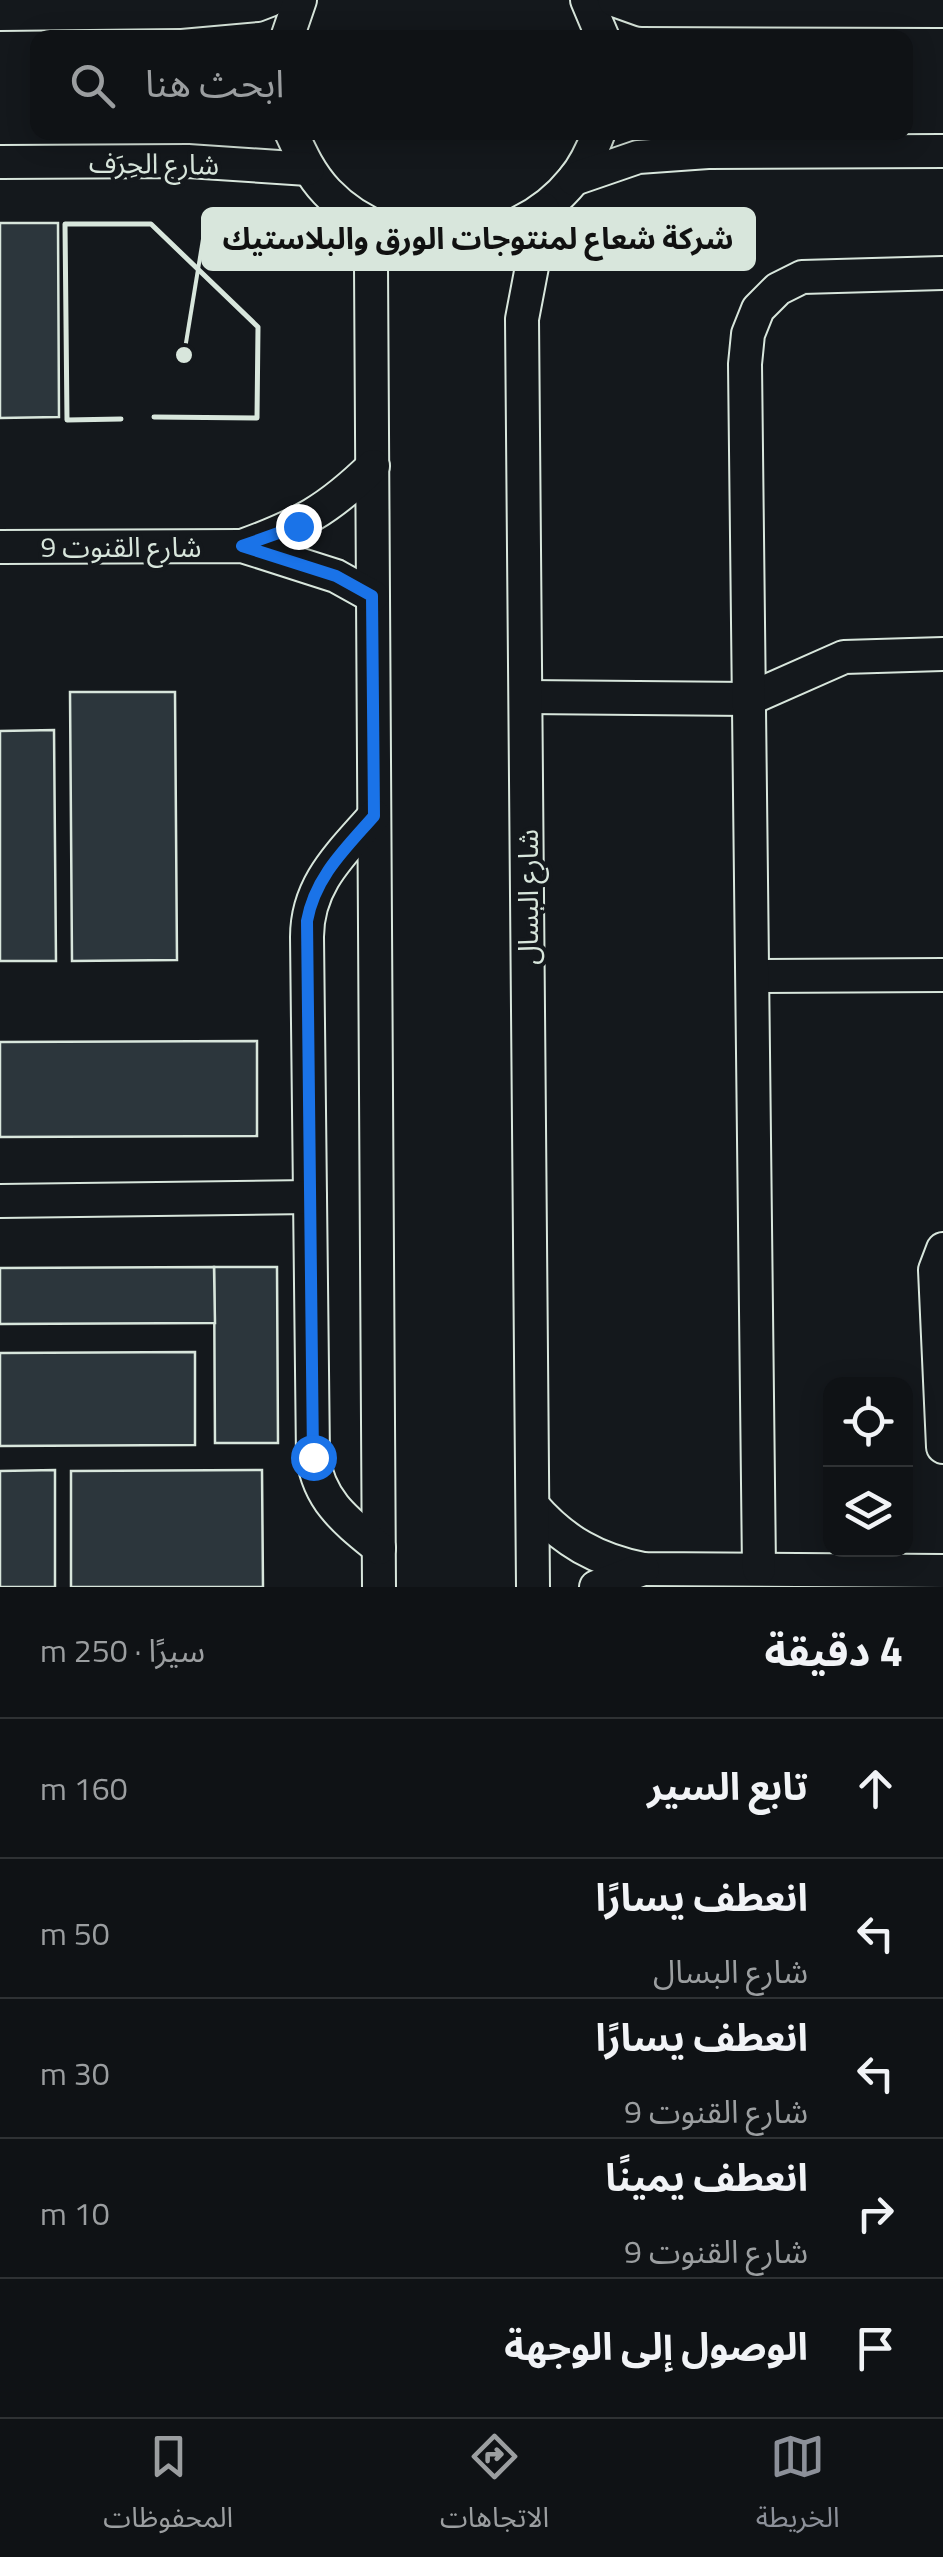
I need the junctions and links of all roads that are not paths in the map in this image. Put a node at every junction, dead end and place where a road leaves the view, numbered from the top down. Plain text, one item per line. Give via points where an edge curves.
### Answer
1 (270, 0) edge
2 (300, 0) edge
3 (587, 0) edge
4 (614, 0) edge
5 (943, 11) edge
6 (0, 14) edge
7 (290, 30) edge
8 (600, 30) edge
9 (294, 140) edge
10 (596, 140) edge
11 (943, 151) edge
12 (0, 162) edge
13 (308, 169) junction
14 (574, 179) junction
15 (543, 210) junction
16 (377, 227) junction
17 (943, 273) edge
18 (373, 466) junction
19 (0, 546) edge
20 (242, 546) junction
21 (372, 596) junction
22 (943, 654) edge
23 (526, 697) junction
24 (749, 699) junction
25 (374, 816) junction
26 (943, 974) edge
27 (753, 976) junction
28 (310, 1197) junction
29 (0, 1201) edge
30 (943, 1248) edge
31 (943, 1446) edge
32 (532, 1506) junction
33 (379, 1548) junction
34 (643, 1568) junction
35 (759, 1569) junction
36 (923, 1576) edge
37 (379, 1587) edge
38 (533, 1587) edge
39 (596, 1587) edge

1 - 6 street via 179,12
2 - 7 street
3 - 8 street
4 - 5 street via 642,10
9 - 13 street
10 - 14 street
11 - 14 street via 638,157
12 - 13 street, شارع الحِرَف via 188,160
13 - 16 street via 350,212
14 - 15 street
15 - 16 street via 505,231 462,241 419,240
15 - 23 street, شارع البسال via 522,320
16 - 18 street via 371,266
17 - 24 street via 802,277 758,309 745,364
18 - 20 street, شارع القنوت 9 via 340,499 298,526
18 - 21 street
19 - 20 street, شارع القنوت 9
20 - 21 street, شارع القنوت 9 via 336,576
21 - 25 street
22 - 24 street via 844,657
23 - 24 street
23 - 32 street, شارع البسال
24 - 27 street
25 - 28 street via 323,875 307,921
25 - 33 street
26 - 27 street
27 - 35 street
28 - 29 street
28 - 33 street via 316,1474 331,1506
30 - 31 street via 935,1270
32 - 34 street via 581,1548
32 - 38 street, شارع البسال
33 - 37 street
34 - 35 street
34 - 39 street
35 - 36 street

